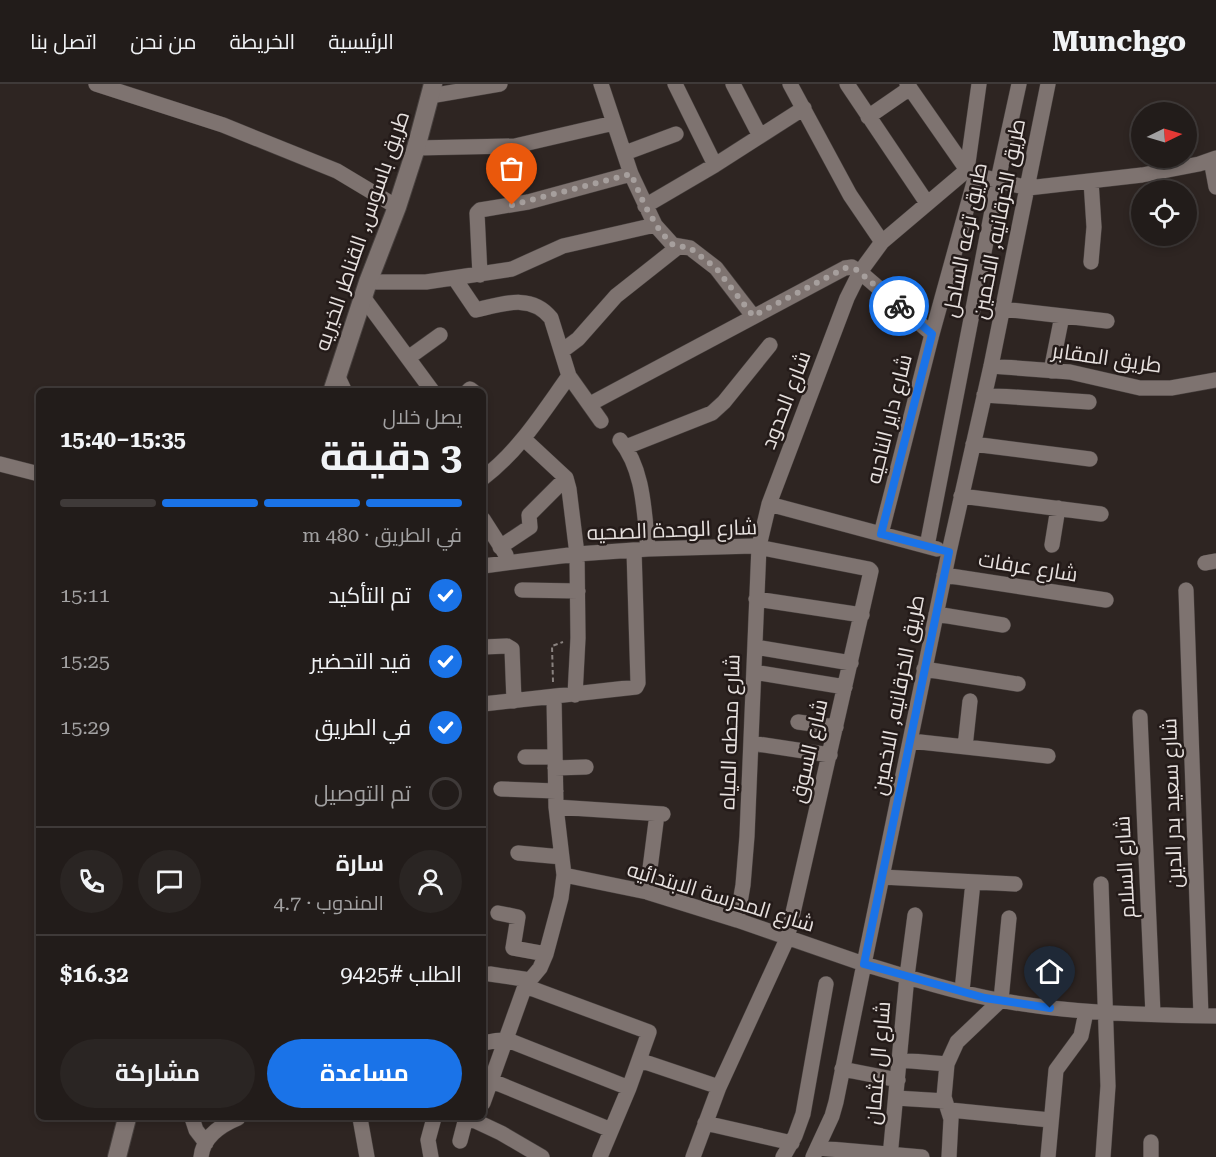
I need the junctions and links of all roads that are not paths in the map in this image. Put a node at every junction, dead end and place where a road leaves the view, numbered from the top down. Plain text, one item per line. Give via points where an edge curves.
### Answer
1 (96, 84) edge
2 (500, 84) edge
3 (601, 84) edge
4 (675, 84) edge
5 (733, 84) edge
6 (790, 84) edge
7 (847, 84) edge
8 (979, 84) edge
9 (1019, 84) edge
10 (1048, 84) edge
11 (908, 86) edge
12 (431, 90) edge
13 (804, 108) junction
14 (868, 117) junction
15 (614, 123) junction
16 (676, 134) dead end
17 (760, 136) junction
18 (416, 148) junction
19 (625, 153) junction
20 (1214, 159) edge
21 (715, 165) junction
22 (971, 172) junction
23 (631, 174) junction
24 (998, 180) junction
25 (1091, 181) junction
26 (1028, 188) junction
27 (1216, 188) edge
28 (927, 203) junction
29 (645, 206) junction
30 (397, 207) junction
31 (655, 225) junction
32 (882, 242) junction
33 (678, 247) junction
34 (1091, 262) dead end
35 (860, 272) junction
36 (480, 275) junction
37 (455, 279) junction
38 (365, 289) junction
39 (1003, 309) junction
40 (753, 316) junction
41 (1062, 316) junction
42 (1107, 321) dead end
43 (932, 334) junction
44 (440, 335) dead end
45 (770, 345) dead end
46 (562, 351) junction
47 (408, 358) junction
48 (991, 366) junction
49 (1051, 371) junction
50 (569, 376) junction
51 (1216, 380) edge
52 (338, 386) edge
53 (430, 388) edge
54 (984, 395) junction
55 (1089, 402) dead end
56 (590, 405) junction
57 (601, 421) dead end
58 (524, 439) junction
59 (973, 444) junction
60 (1090, 459) dead end
61 (0, 464) edge
62 (486, 469) edge
63 (36, 473) edge
64 (566, 478) junction
65 (961, 496) junction
66 (769, 504) junction
67 (1058, 508) junction
68 (1101, 514) dead end
69 (486, 524) edge
70 (881, 534) junction
71 (1052, 545) dead end
72 (759, 546) junction
73 (927, 546) junction
74 (500, 547) junction
75 (641, 549) junction
76 (949, 552) junction
77 (577, 554) junction
78 (512, 562) junction
79 (486, 566) edge
80 (871, 573) joint
81 (944, 575) junction
82 (522, 590) dead end
83 (1185, 590) dead end
84 (578, 591) junction
85 (756, 599) junction
86 (1106, 600) dead end
87 (936, 614) junction
88 (861, 615) junction
89 (1003, 626) dead end
90 (486, 647) edge
91 (755, 647) junction
92 (851, 663) junction
93 (924, 669) junction
94 (754, 672) junction
95 (1018, 684) dead end
96 (845, 687) junction
97 (575, 695) junction
98 (554, 697) junction
99 (514, 701) junction
100 (970, 701) dead end
101 (486, 704) edge
102 (1140, 717) dead end
103 (798, 722) dead end
104 (836, 728) junction
105 (911, 741) junction
106 (751, 743) junction
107 (964, 747) junction
108 (830, 755) junction
109 (1048, 756) dead end
110 (525, 758) dead end
111 (555, 763) junction
112 (586, 767) dead end
113 (501, 789) dead end
114 (555, 791) junction
115 (556, 807) junction
116 (518, 853) dead end
117 (562, 857) junction
118 (564, 875) junction
119 (882, 877) junction
120 (973, 882) junction
121 (1015, 884) dead end
122 (1101, 884) dead end
123 (647, 892) junction
124 (498, 913) dead end
125 (915, 915) dead end
126 (1009, 918) dead end
127 (737, 920) junction
128 (787, 939) junction
129 (546, 954) junction
130 (864, 964) junction
131 (490, 974) dead end
132 (907, 976) junction
133 (528, 983) junction
134 (826, 984) dead end
135 (962, 991) junction
136 (1001, 1000) junction
137 (1086, 1012) junction
138 (1105, 1013) junction
139 (1153, 1014) junction
140 (1208, 1016) edge
141 (505, 1039) junction
142 (486, 1042) edge
143 (639, 1060) junction
144 (900, 1060) junction
145 (946, 1064) junction
146 (842, 1069) junction
147 (898, 1080) junction
148 (492, 1081) junction
149 (719, 1087) junction
150 (629, 1088) junction
151 (486, 1096) edge
152 (896, 1098) junction
153 (947, 1106) junction
154 (127, 1120) edge
155 (193, 1120) edge
156 (234, 1120) edge
157 (360, 1120) edge
158 (433, 1120) edge
159 (471, 1120) edge
160 (476, 1120) edge
161 (1050, 1120) junction
162 (705, 1123) junction
163 (611, 1130) junction
164 (460, 1141) dead end
165 (792, 1143) junction
166 (204, 1150) edge
167 (815, 1152) edge
168 (890, 1156) edge
169 (117, 1157) edge
170 (367, 1157) edge
171 (430, 1157) edge
172 (542, 1157) edge
173 (600, 1157) edge
174 (693, 1157) edge
175 (783, 1157) edge
176 (922, 1157) edge
177 (949, 1157) edge
178 (1047, 1157) edge
179 (1103, 1157) edge

1 - 30 street via 223,125 337,171
2 - 12 street
3 - 15 street
4 - 21 street
5 - 17 street
6 - 13 street
7 - 14 street
8 - 22 street, شارع داير الناحيه
9 - 24 street, طريق ترعه الساحل
10 - 26 street, طريق الخرقانيه, الاخمين
11 - 14 street
11 - 22 street
12 - 18 street, طريق باسوس, القناطر الخيريه
13 - 17 street
13 - 32 street via 850,195
14 - 28 street
15 - 18 street via 515,146
15 - 19 street
16 - 19 street
17 - 21 street
18 - 30 street, طريق باسوس, القناطر الخيريه
19 - 23 street
20 - 25 street via 1152,174
20 - 27 street
21 - 29 street
22 - 24 street
22 - 28 street, شارع الحدود
22 - 43 street, شارع داير الناحيه
23 - 29 street
23 - 36 street via 477,212
24 - 26 street
24 - 73 street, طريق ترعه الساحل
25 - 26 street
25 - 34 street
26 - 39 street, طريق الخرقانيه, الاخمين
28 - 32 street, شارع الحدود
29 - 31 street
30 - 38 street, طريق باسوس, القناطر الخيريه
31 - 33 street
31 - 36 street via 563,246 512,269
32 - 35 street, شارع الحدود
33 - 40 street via 690,248 716,268
33 - 46 street via 616,296 578,339
35 - 40 street via 852,267 840,269
35 - 43 street
35 - 66 street, شارع الحدود
36 - 37 street
37 - 38 street
37 - 46 street via 476,310 516,301 545,311
38 - 47 street
38 - 52 street, طريق باسوس, القناطر الخيريه
39 - 41 street
39 - 48 street, طريق الخرقانيه, الاخمين
40 - 56 street
41 - 42 street
41 - 49 street
43 - 70 street, شارع داير الناحيه
44 - 47 street
45 - 75 street via 712,413 623,444 633,460 640,486
46 - 50 street
47 - 53 street
48 - 49 street, طريق المقابر
48 - 54 street, طريق الخرقانيه, الاخمين
49 - 51 street, طريق المقابر via 1140,388 1171,388
50 - 56 street
50 - 58 street
54 - 55 street
54 - 59 street, طريق الخرقانيه, الاخمين
56 - 57 street
58 - 62 street
58 - 64 street
59 - 60 street
59 - 65 street, طريق الخرقانيه, الاخمين
61 - 63 street
64 - 74 street via 529,515 530,527
64 - 77 street
65 - 67 street
65 - 76 street, طريق الخرقانيه, الاخمين
66 - 70 street
66 - 72 street, شارع الحدود
67 - 68 street
67 - 71 street
69 - 74 street
70 - 73 street
72 - 75 street, شارع الوحدة الصحيه
72 - 80 street, شارع الوحدة الصحيه via 869,569
72 - 85 street, شارع محطه المياه
73 - 76 street
74 - 78 street
75 - 77 street, شارع الوحدة الصحيه
75 - 97 street via 636,687
76 - 81 street, طريق الخرقانيه, الاخمين
77 - 78 street, شارع الوحدة الصحيه
77 - 84 street
78 - 79 street, شارع الوحدة الصحيه
80 - 88 street, شارع السوق
81 - 86 street, شارع عرفات
81 - 87 street, طريق الخرقانيه, الاخمين
82 - 84 street
83 - 140 street, شارع سعيد بدر الدين
84 - 97 street
85 - 88 street
85 - 91 street, شارع محطه المياه
87 - 89 street
87 - 93 street, طريق الخرقانيه, الاخمين
88 - 92 street, شارع السوق
90 - 99 street via 512,649
91 - 92 street
91 - 94 street, شارع محطه المياه
92 - 96 street, شارع السوق
93 - 95 street
93 - 105 street, طريق الخرقانيه, الاخمين
94 - 96 street
94 - 106 street, شارع محطه المياه
96 - 104 street, شارع السوق
97 - 98 street
98 - 99 street
98 - 111 street
99 - 101 street
100 - 107 street
102 - 139 street, شارع السلام
103 - 104 street
104 - 108 street, شارع السوق
105 - 107 street
105 - 119 street, طريق الخرقانيه, الاخمين
106 - 108 street
106 - 127 street, شارع محطه المياه via 743,885
107 - 109 street
108 - 128 street, شارع السوق
110 - 111 street
111 - 112 street
111 - 114 street
113 - 114 street
114 - 115 street
115 - 117 street
115 - 123 street via 660,814
116 - 117 street
117 - 118 street
118 - 123 street, شارع المدرسة الابتدائيه
118 - 129 street
119 - 120 street
119 - 130 street, طريق الخرقانيه, الاخمين
120 - 121 street
120 - 135 street
122 - 138 street
123 - 127 street, شارع المدرسة الابتدائيه
124 - 129 street via 518,917 513,948
125 - 132 street, شارع ال عثمان
126 - 136 street
127 - 128 street, شارع المدرسة الابتدائيه
128 - 130 street, شارع المدرسة الابتدائيه
128 - 149 street, شارع السوق
129 - 133 street
130 - 132 street
130 - 146 street, طريق الخرقانيه, الاخمين
131 - 133 street
132 - 135 street
132 - 144 street, شارع ال عثمان
133 - 141 street
133 - 143 street via 648,1030
134 - 165 street via 803,1114
135 - 136 street
136 - 137 street
136 - 145 street via 957,1042
137 - 138 street
137 - 161 street via 1081,1036 1056,1070
138 - 139 street
138 - 179 street via 1107,1086
139 - 140 street
141 - 142 street
141 - 148 street
141 - 150 street
143 - 149 street
143 - 150 street
144 - 145 street
144 - 147 street, شارع ال عثمان
145 - 153 street
146 - 147 street
146 - 167 street, طريق الخرقانيه, الاخمين via 832,1116
147 - 152 street, شارع ال عثمان
148 - 151 street
148 - 163 street
149 - 162 street, شارع السوق
150 - 163 street
152 - 153 street
152 - 168 street, شارع ال عثمان
153 - 161 street
153 - 177 street
154 - 169 street
155 - 166 street
156 - 166 street via 217,1129
157 - 170 street
158 - 171 street via 428,1140
159 - 164 street
160 - 172 street
161 - 178 street
162 - 165 street
162 - 174 street, شارع السوق
163 - 173 street
165 - 175 street
167 - 168 street
168 - 176 street

